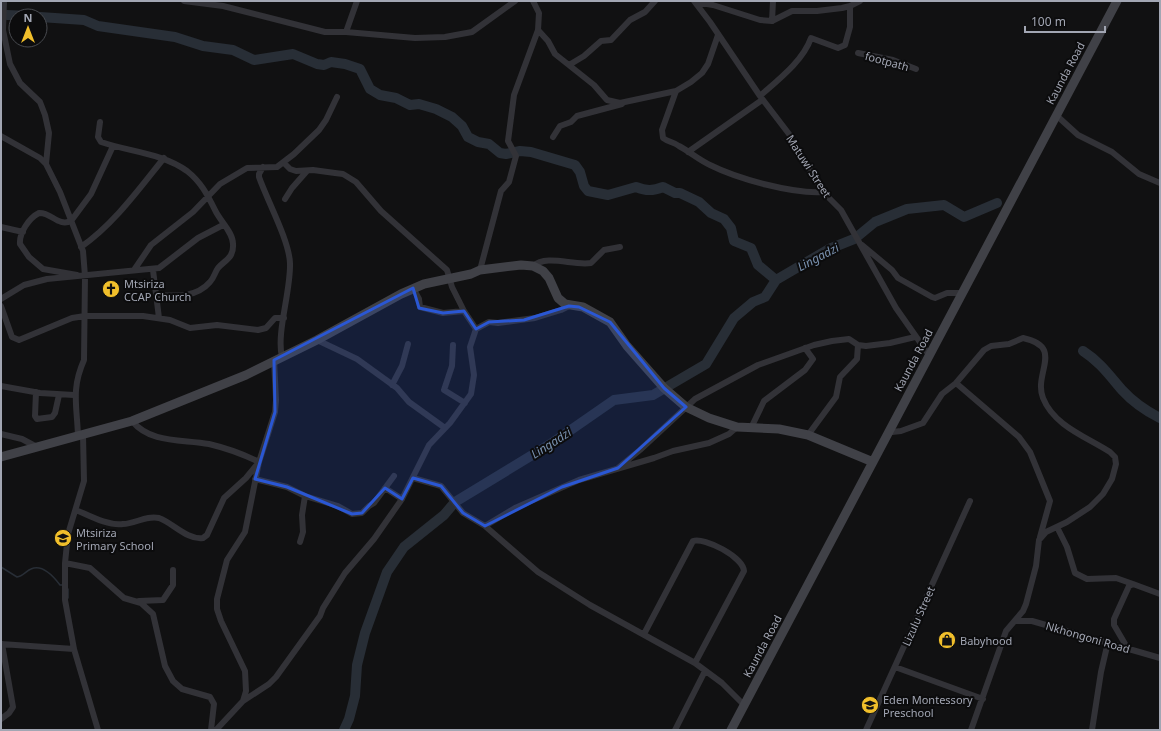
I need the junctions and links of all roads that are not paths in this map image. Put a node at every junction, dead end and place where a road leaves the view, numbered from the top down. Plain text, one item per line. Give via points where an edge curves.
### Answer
1 (4, 1) edge
2 (184, 1) edge
3 (357, 1) edge
4 (515, 1) edge
5 (533, 1) edge
6 (655, 1) edge
7 (773, 1) edge
8 (860, 1) edge
9 (1117, 1) edge
10 (695, 2) edge
11 (224, 3) edge
12 (850, 6) junction
13 (772, 21) junction
14 (538, 30) junction
15 (346, 32) junction
16 (718, 35) junction
17 (4, 50) edge
18 (858, 53) dead end
19 (569, 65) junction
20 (916, 69) dead end
21 (676, 91) junction
22 (337, 97) dead end
23 (761, 98) junction
24 (629, 102) junction
25 (1056, 115) junction
26 (100, 122) dead end
27 (2, 138) edge
28 (552, 138) dead end
29 (113, 146) junction
30 (688, 152) junction
31 (164, 158) junction
32 (284, 163) junction
33 (46, 164) junction
34 (263, 167) junction
35 (307, 171) junction
36 (1160, 183) edge
37 (823, 192) junction
38 (208, 196) junction
39 (285, 199) dead end
40 (72, 221) junction
41 (223, 225) junction
42 (1, 227) edge
43 (23, 232) junction
44 (861, 244) junction
45 (81, 247) junction
46 (620, 247) dead end
47 (533, 266) junction
48 (134, 270) junction
49 (153, 270) junction
50 (480, 270) junction
51 (83, 276) junction
52 (450, 277) junction
53 (413, 288) junction
54 (963, 293) junction
55 (157, 295) junction
56 (1, 299) edge
57 (1, 306) edge
58 (569, 306) junction
59 (464, 311) junction
60 (85, 316) junction
61 (159, 318) junction
62 (284, 318) junction
63 (476, 329) junction
64 (915, 337) junction
65 (317, 340) junction
66 (408, 344) dead end
67 (452, 345) dead end
68 (858, 345) junction
69 (805, 348) junction
70 (929, 355) junction
71 (278, 358) junction
72 (956, 383) junction
73 (392, 385) junction
74 (1, 386) edge
75 (36, 392) junction
76 (59, 394) junction
77 (74, 395) junction
78 (465, 403) junction
79 (686, 407) junction
80 (132, 421) junction
81 (737, 427) junction
82 (445, 428) junction
83 (751, 428) junction
84 (890, 429) junction
85 (1, 434) edge
86 (808, 435) junction
87 (81, 436) junction
88 (37, 447) junction
89 (1, 457) edge
90 (259, 462) junction
91 (873, 462) junction
92 (618, 468) junction
93 (394, 476) dead end
94 (413, 478) junction
95 (255, 479) junction
96 (385, 488) junction
97 (306, 496) junction
98 (402, 499) junction
99 (970, 501) dead end
100 (76, 510) junction
101 (485, 526) junction
102 (1057, 527) junction
103 (1039, 540) junction
104 (300, 542) dead end
105 (65, 563) junction
106 (173, 570) dead end
107 (1133, 584) junction
108 (1160, 594) edge
109 (137, 601) junction
110 (1015, 621) junction
111 (644, 634) junction
112 (1108, 642) junction
113 (2, 644) edge
114 (1128, 648) junction
115 (74, 649) junction
116 (1160, 658) edge
117 (695, 663) junction
118 (895, 667) junction
119 (705, 670) junction
120 (983, 700) junction
121 (243, 701) junction
122 (744, 705) junction
123 (1, 719) edge
124 (1092, 727) edge
125 (98, 730) edge
126 (211, 730) edge
127 (216, 730) edge
128 (675, 730) edge
129 (731, 730) edge
130 (866, 730) edge
131 (971, 730) edge

1 - 17 street
2 - 11 street
3 - 15 street
4 - 15 street via 479,28 460,35 415,38
5 - 14 street via 539,13
6 - 19 street via 611,40 601,41
7 - 13 street
8 - 12 street
9 - 25 street, Kaunda Road
10 - 13 street via 713,4 760,20
10 - 16 street, Matuwi Street
11 - 15 street via 312,30
12 - 13 street via 817,11 792,11
12 - 23 street via 848,38 843,47 838,48 812,37 807,48
14 - 19 street via 553,51
14 - 50 street via 514,95 509,135 510,147 516,156 509,182 499,197
16 - 21 street via 705,69
16 - 23 street, Matuwi Street
17 - 33 street via 20,84 40,102 45,115 49,133
18 - 20 street, footpath via 893,60
19 - 24 street via 594,85 607,100
21 - 24 street
21 - 30 street via 662,134 666,140
22 - 32 street via 319,130
23 - 30 street
23 - 37 street, Matuwi Street via 789,134
24 - 28 street via 578,116 560,126
25 - 36 street via 1078,135 1112,152 1139,174
25 - 54 street, Kaunda Road
26 - 29 street via 98,137 101,142
27 - 33 street via 40,158
29 - 31 street
29 - 40 street via 95,188
30 - 37 street via 710,165 738,175 784,188
31 - 38 street via 198,180
31 - 45 street via 126,205 95,237
32 - 34 street via 273,168
32 - 35 street via 296,171
33 - 40 street
34 - 38 street via 253,166 239,171
34 - 62 street via 259,177 290,262
35 - 39 street
35 - 52 street via 342,174 356,182 381,211 447,270
37 - 44 street, Matuwi Street via 841,210
38 - 41 street
38 - 48 street via 193,212 151,245
40 - 43 street via 60,223 44,213 39,213
40 - 45 street
41 - 49 street via 198,238 168,262
41 - 55 street via 232,236 233,252 218,268 211,281 193,294
42 - 43 street
43 - 51 street via 20,244 39,267
44 - 54 street via 898,278 932,297 947,293
44 - 64 street, Matuwi Street via 879,280
45 - 51 street
46 - 47 street via 604,250 591,263 571,264 547,260
47 - 50 street via 511,265
47 - 58 street via 546,274 558,298
48 - 49 street
48 - 51 street
49 - 55 street
50 - 52 street via 464,276
51 - 56 street via 53,278 31,283
51 - 60 street
52 - 53 street
52 - 59 street
53 - 59 street via 419,298 420,308 442,313
53 - 65 street
54 - 70 street, Kaunda Road
55 - 61 street
57 - 60 street via 14,339 35,334 72,318
58 - 63 street via 535,318 488,322
58 - 79 street via 584,307 610,322 627,346 664,388
59 - 63 street
60 - 61 street
60 - 77 street via 84,360
61 - 62 street via 190,328 217,325 258,330 266,328 275,318
62 - 71 street
63 - 78 street via 470,347 473,386
64 - 68 street via 890,343
64 - 70 street, Matuwi Street
65 - 71 street
65 - 73 street via 357,360
66 - 73 street via 402,366
67 - 78 street via 452,366 444,390
68 - 69 street via 845,339
68 - 86 street via 857,359 842,372 836,397
69 - 79 street via 758,365 695,399
69 - 83 street via 813,359 805,370 764,401
70 - 84 street, Kaunda Road
71 - 80 street via 252,372
71 - 90 street via 275,412
72 - 84 street via 942,394 921,425 897,432
72 - 102 street via 984,350 991,346 1008,344 1023,338 1044,348 1046,354 1041,387 1047,405 1055,417 1110,452 1115,457 1116,464 1108,487 1098,501
72 - 103 street via 1019,437 1030,452 1050,501
73 - 82 street via 409,402
74 - 75 street
75 - 76 street
75 - 76 street via 37,419 55,413
76 - 77 street
77 - 87 street
78 - 82 street
79 - 81 street
79 - 92 street
80 - 87 street
80 - 90 street via 149,435 219,446
81 - 83 street
81 - 92 street via 729,434 709,443
82 - 94 street via 429,445
83 - 86 street via 779,429
84 - 91 street, Kaunda Road
85 - 88 street via 22,438
86 - 91 street
87 - 88 street
87 - 100 street via 84,481
88 - 89 street
90 - 95 street
90 - 100 street via 224,498 207,535 203,538 197,538 157,518 121,525
91 - 122 street, Kaunda Road
92 - 101 street via 562,487 506,513
93 - 96 street
94 - 98 street
94 - 101 street via 441,486 463,513
95 - 97 street via 287,487
95 - 121 street via 244,532 227,560 216,604 246,676
96 - 97 street via 374,503 360,513 348,513 338,506
96 - 98 street
97 - 104 street
98 - 121 street via 374,539 345,573 320,616 276,677 259,692
99 - 118 street, Lizulu Street
100 - 105 street via 68,534
101 - 111 street via 538,572 590,605
102 - 103 street via 1046,532
102 - 107 street via 1067,547 1075,573 1087,579 1116,578
103 - 110 street via 1036,566 1026,604
105 - 109 street via 90,568 124,598
105 - 115 street via 64,600
106 - 109 street via 173,585 163,600
107 - 108 street
107 - 114 street via 1128,586 1114,619 1114,625
109 - 126 street via 153,614 165,666 173,681 182,689 210,697 214,704
110 - 112 street, Nkhongoni Road via 1032,621
110 - 120 street via 1006,630
111 - 117 street
111 - 117 street via 692,541 701,540 738,558 744,566 744,571
112 - 114 street, Nkhongoni Road
112 - 124 street
113 - 115 street
113 - 123 street via 13,707
114 - 116 street, Nkhongoni Road
115 - 125 street
117 - 119 street
118 - 120 street
118 - 130 street, Lizulu Street
119 - 122 street
119 - 128 street
120 - 131 street
121 - 127 street
122 - 129 street, Kaunda Road

